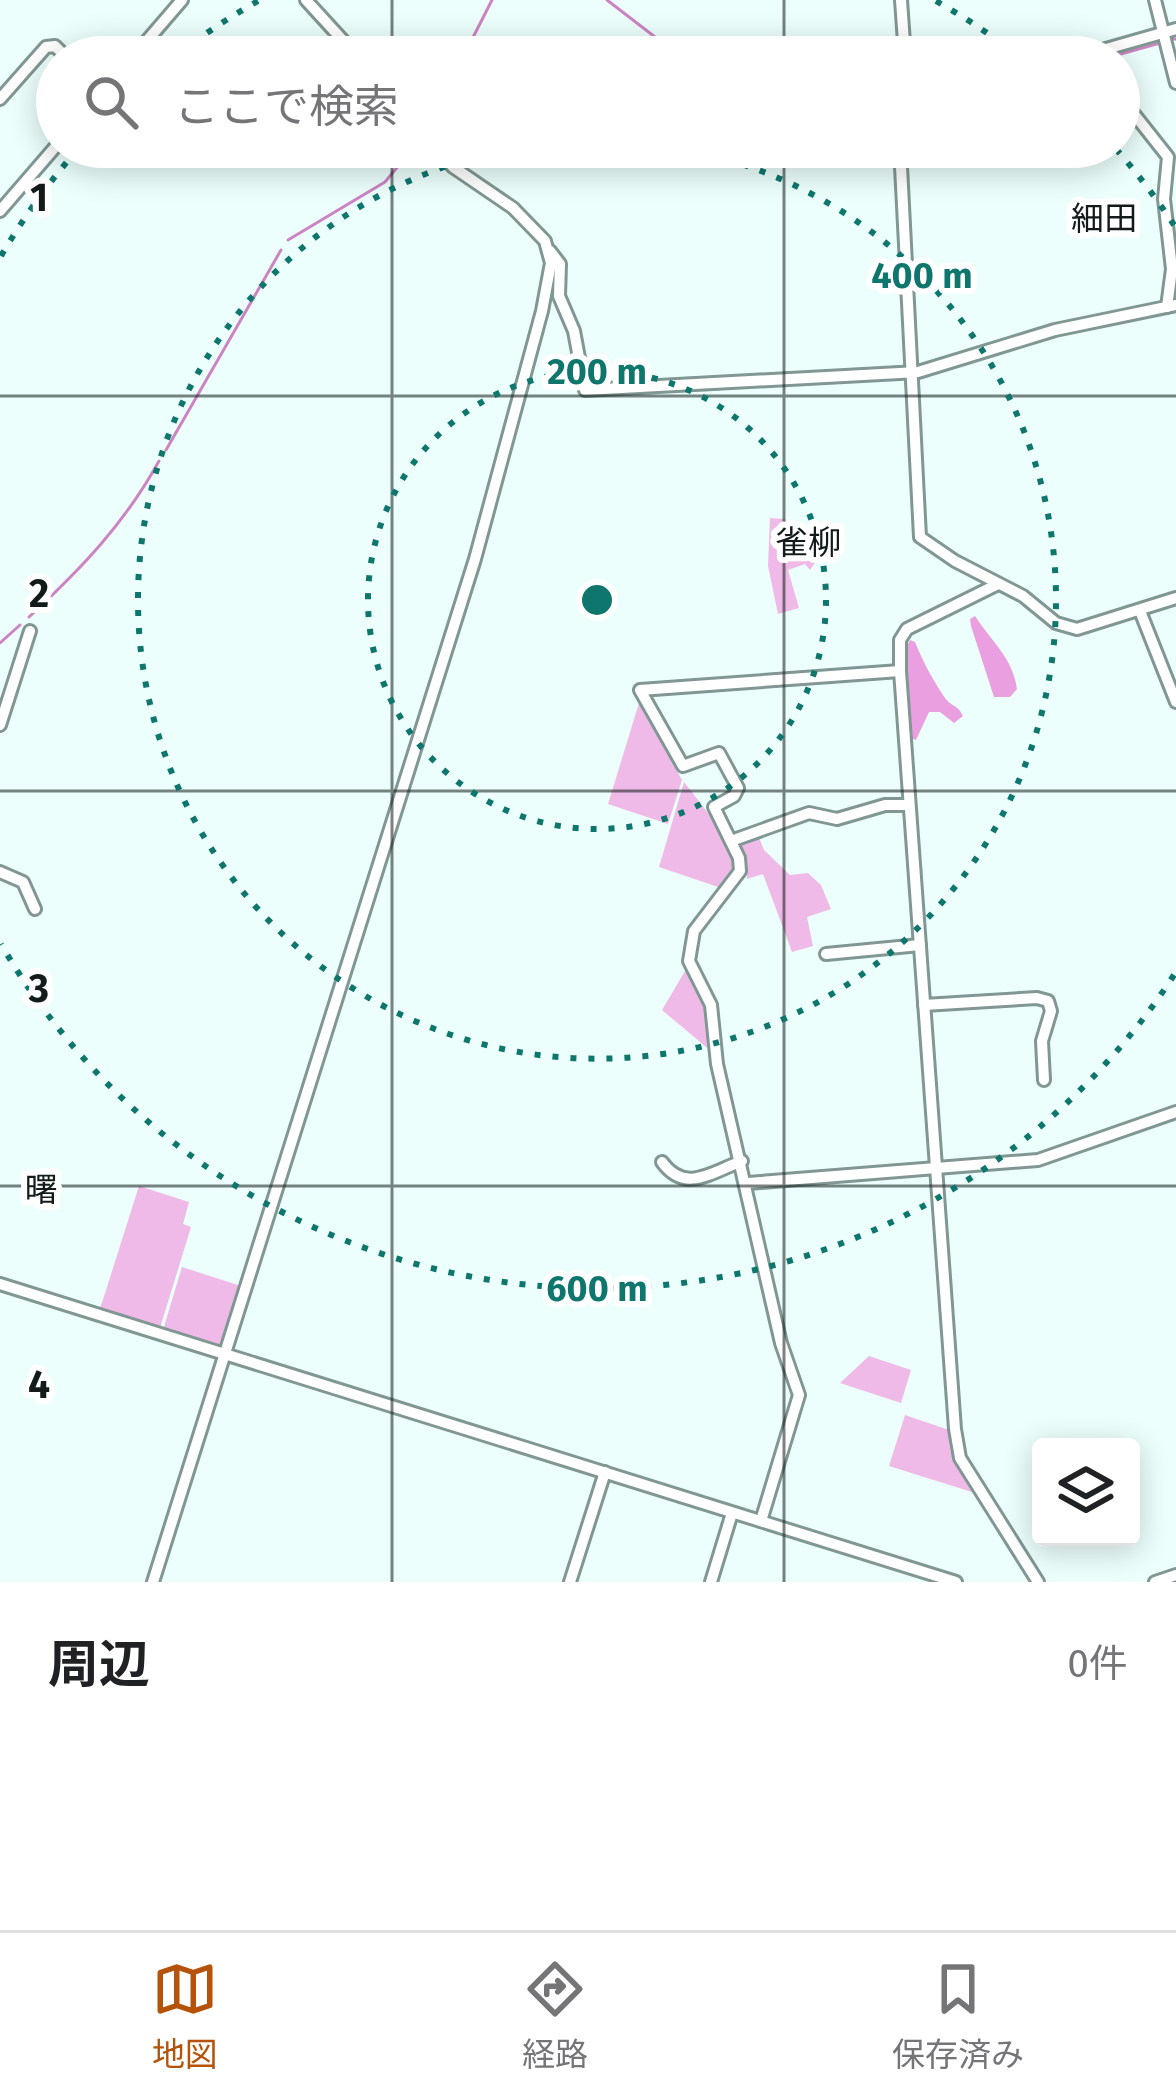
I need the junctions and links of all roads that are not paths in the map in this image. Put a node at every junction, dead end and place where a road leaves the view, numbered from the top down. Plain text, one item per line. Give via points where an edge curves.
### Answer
1 (182, 0) edge
2 (306, 0) edge
3 (901, 0) edge
4 (1155, 0) edge
5 (1170, 31) edge
6 (151, 36) edge
7 (339, 36) edge
8 (903, 36) edge
9 (1140, 40) edge
10 (36, 58) edge
11 (1176, 83) edge
12 (0, 99) edge
13 (1140, 121) edge
14 (37, 168) edge
15 (454, 168) edge
16 (900, 168) edge
17 (0, 211) edge
18 (550, 251) junction
19 (1172, 306) edge
20 (910, 373) junction
21 (998, 584) junction
22 (1176, 598) edge
23 (1140, 611) junction
24 (30, 631) dead end
25 (900, 671) junction
26 (1176, 702) edge
27 (0, 725) edge
28 (908, 805) junction
29 (731, 841) junction
30 (0, 872) edge
31 (35, 909) dead end
32 (920, 945) junction
33 (826, 954) dead end
34 (924, 1005) junction
35 (1044, 1080) dead end
36 (1176, 1112) edge
37 (742, 1161) junction
38 (662, 1162) dead end
39 (937, 1168) junction
40 (748, 1183) junction
41 (0, 1284) edge
42 (226, 1355) junction
43 (604, 1472) junction
44 (732, 1513) junction
45 (761, 1521) junction
46 (1176, 1575) edge
47 (922, 1577) edge
48 (153, 1582) edge
49 (570, 1582) edge
50 (710, 1582) edge
51 (956, 1582) edge
52 (1038, 1582) edge
53 (1155, 1582) edge

1 - 6 street
2 - 7 street
3 - 8 street
4 - 5 street
5 - 9 street
5 - 11 street
10 - 12 street
13 - 19 street via 1168,158
14 - 17 street
15 - 18 street via 513,208
16 - 20 street
18 - 20 street via 560,264 559,296 585,390
18 - 42 street via 542,311 475,559
19 - 20 street
20 - 21 street via 920,537
21 - 23 street via 1077,629
21 - 25 street via 907,629
22 - 23 street
23 - 26 street
24 - 27 street
25 - 28 street
25 - 29 street via 640,690 683,766 715,754 726,760 737,793 713,807
28 - 29 street via 837,819 809,812
28 - 32 street
29 - 37 street via 740,871 694,931 689,961 711,1005
30 - 31 street via 23,883
32 - 33 street
32 - 34 street
34 - 35 street via 1048,1001
34 - 39 street
36 - 39 street via 1038,1160
37 - 38 street via 686,1180
37 - 40 street
39 - 40 street
39 - 52 street via 960,1458
40 - 45 street via 800,1395
41 - 42 street
42 - 43 street
42 - 48 street
43 - 44 street
43 - 49 street
44 - 45 street
44 - 50 street
45 - 47 street
46 - 53 street
47 - 51 street

